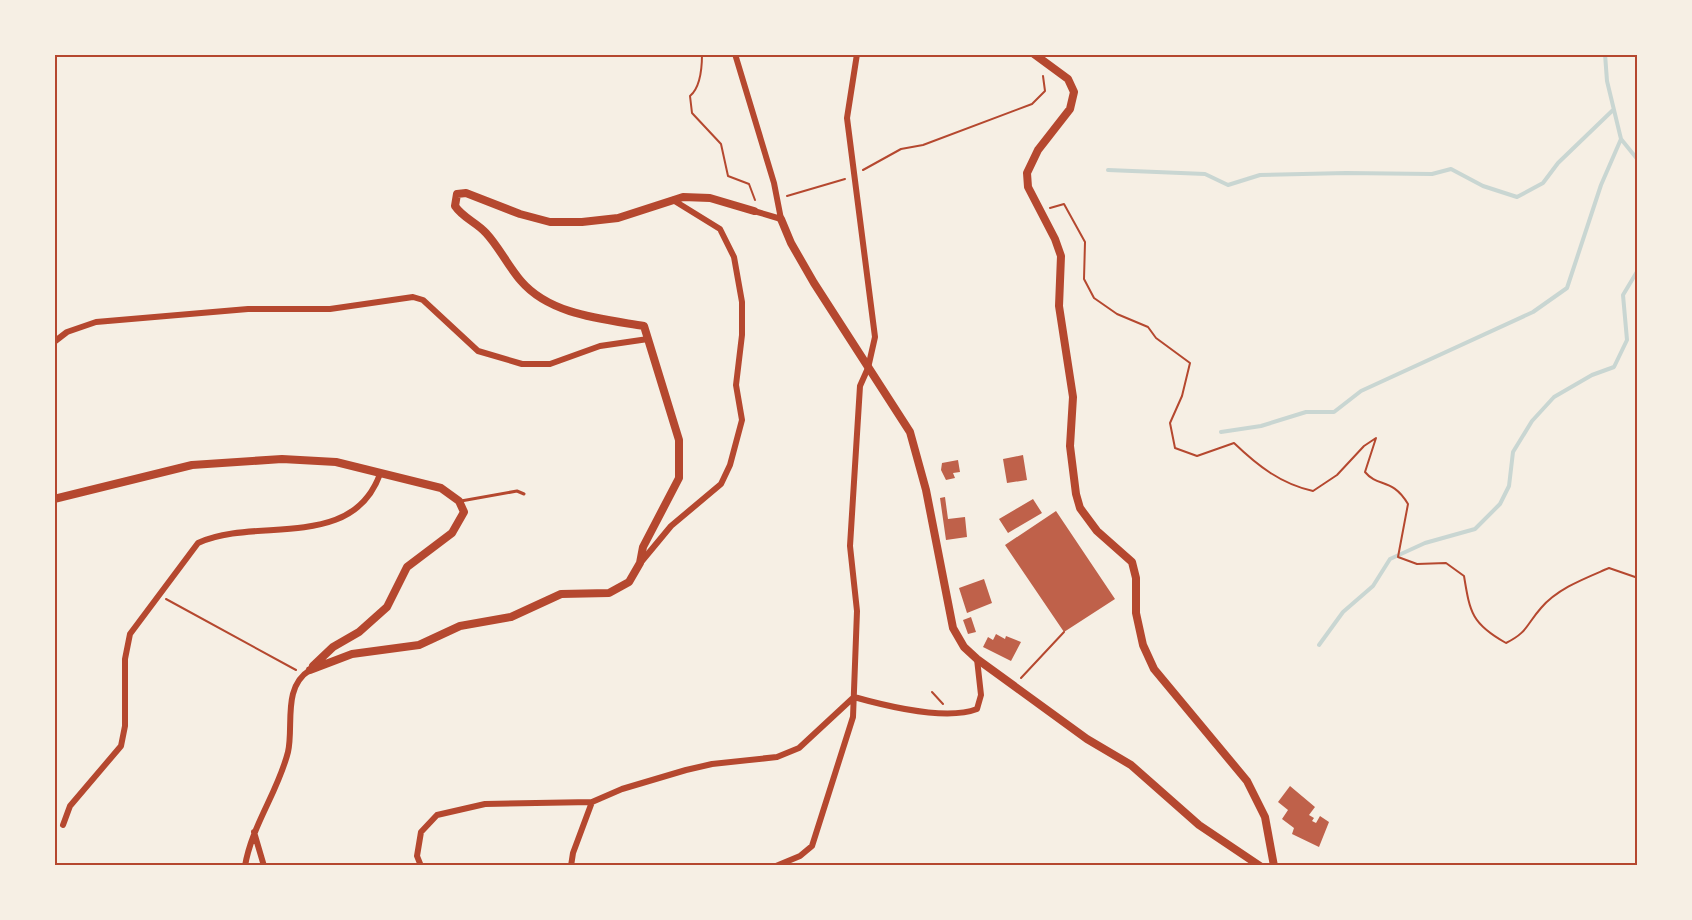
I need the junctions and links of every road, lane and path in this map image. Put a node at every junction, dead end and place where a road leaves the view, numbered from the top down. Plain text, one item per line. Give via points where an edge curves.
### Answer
1 (702, 54) edge
2 (735, 54) edge
3 (857, 54) edge
4 (1034, 54) edge
5 (1040, 69) dead end
6 (854, 175) junction
7 (776, 198) junction
8 (672, 200) junction
9 (754, 211) junction
10 (1039, 211) junction
11 (781, 219) junction
12 (648, 339) junction
13 (54, 342) edge
14 (866, 371) junction
15 (380, 474) junction
16 (524, 494) dead end
17 (54, 499) edge
18 (459, 501) junction
19 (640, 563) junction
20 (1638, 578) edge
21 (158, 595) junction
22 (1064, 632) dead end
23 (977, 659) junction
24 (307, 672) junction
25 (1015, 685) junction
26 (932, 692) dead end
27 (854, 697) junction
28 (946, 712) junction
29 (592, 802) junction
30 (63, 825) dead end
31 (254, 832) junction
32 (245, 866) edge
33 (264, 866) edge
34 (421, 866) edge
35 (571, 866) edge
36 (776, 866) edge
37 (1260, 866) edge
38 (1274, 866) edge

1 - 9 path via 702,71 695,93 690,96 692,112 721,144 728,176 749,184 755,199
2 - 7 street
3 - 6 street via 847,118
4 - 10 street via 1068,79 1074,92 1070,109 1038,150 1028,174 1028,187
5 - 6 path via 1045,91 1032,104 923,145 901,149
6 - 7 path
6 - 14 street via 875,337
7 - 11 street
8 - 9 street via 710,198
8 - 12 street via 618,218 550,222 466,193 457,195 455,206 485,232 523,284 551,304 595,318 644,326
8 - 19 street via 720,229 735,257 743,317 736,385 742,420 721,484 671,526
9 - 11 street
10 - 20 path via 1064,204 1085,242 1084,279 1094,298 1116,314 1148,327 1156,338 1190,363 1170,423 1175,448 1197,456 1234,443 1262,470 1313,491 1337,475 1376,438 1365,472 1400,489 1408,504 1398,557 1417,564 1446,562 1464,576 1477,623 1506,644 1522,635 1542,607 1563,590 1609,567
10 - 38 street via 1061,255 1059,306 1073,397 1072,474 1080,508 1097,531 1131,562 1136,579 1136,613 1143,645 1154,669 1247,782 1265,817
11 - 14 street
12 - 13 street via 600,346 550,364 522,364 478,351 423,300 413,297 330,309 206,312 96,322 67,332
12 - 19 street via 679,440 679,478 643,547
14 - 23 street via 910,432 926,490 953,628
14 - 27 street via 860,386 850,546 856,611
15 - 17 street via 336,462 282,459 192,465
15 - 18 street via 441,488
15 - 21 street via 374,491 358,508 329,521 305,528 242,531 198,543
16 - 18 lane via 517,491
18 - 24 street via 465,512 452,533 406,567 387,607 333,647
19 - 24 street via 629,582 609,593 561,594 511,617 460,626 419,645 352,654
21 - 24 path
21 - 30 street via 130,634 125,659 125,726 120,746 74,799
22 - 25 path
23 - 25 street
23 - 28 street via 981,695 977,709
24 - 31 street via 291,703 287,755
25 - 37 street via 1087,739 1131,765 1199,825
26 - 28 path
27 - 28 street via 889,707
27 - 29 street via 799,748 777,757 712,764 622,789
27 - 36 street via 845,744 812,846
29 - 34 street via 485,804 437,815 421,832 417,856
29 - 35 street
31 - 32 street
31 - 33 street

